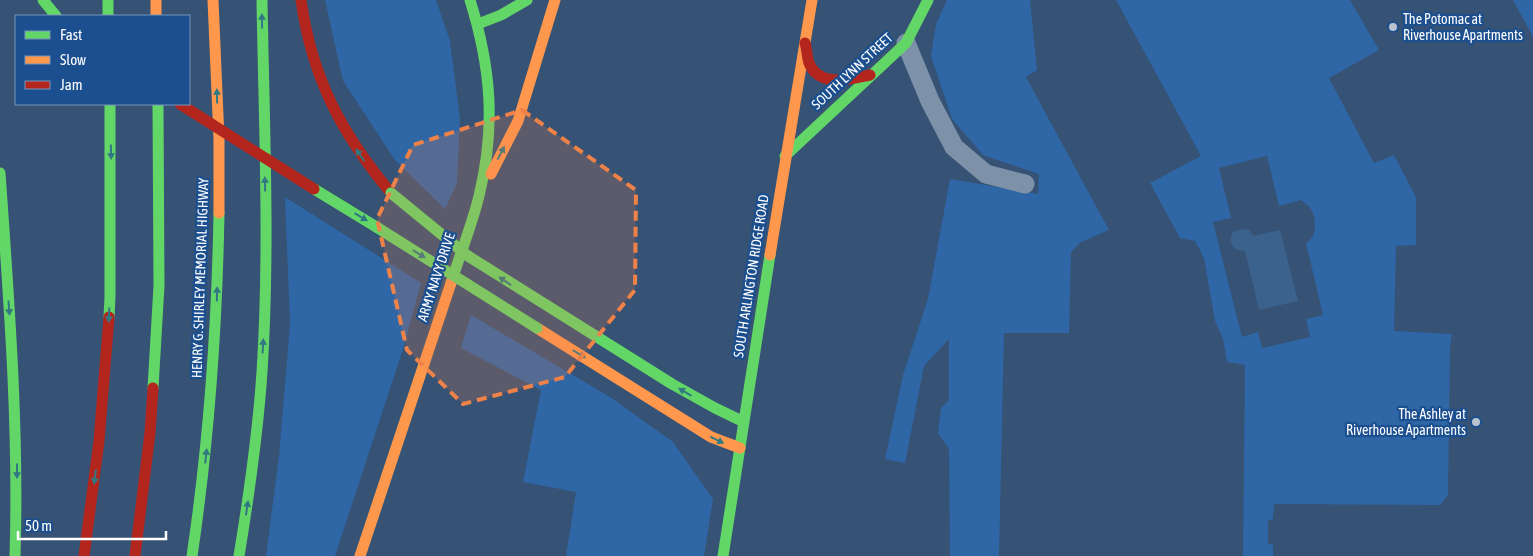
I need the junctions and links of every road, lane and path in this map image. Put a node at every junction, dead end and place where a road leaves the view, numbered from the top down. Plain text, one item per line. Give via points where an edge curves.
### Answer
1 (43, 0) edge
2 (108, 0) edge
3 (156, 0) edge
4 (213, 0) edge
5 (222, 0) edge
6 (262, 0) edge
7 (301, 0) edge
8 (470, 0) edge
9 (527, 0) edge
10 (555, 0) edge
11 (812, 0) edge
12 (928, 0) edge
13 (54, 15) edge
14 (108, 15) edge
15 (156, 15) edge
16 (478, 24) junction
17 (805, 40) junction
18 (906, 43) junction
19 (216, 61) junction
20 (870, 75) junction
21 (110, 105) edge
22 (158, 105) edge
23 (182, 105) edge
24 (785, 156) junction
25 (0, 172) edge
26 (1026, 184) dead end
27 (479, 196) junction
28 (744, 422) junction
29 (740, 448) junction
30 (15, 556) edge
31 (84, 556) edge
32 (135, 556) edge
33 (192, 556) edge
34 (239, 556) edge
35 (360, 556) edge
36 (723, 556) edge

1 - 13 main road
2 - 14 main road
3 - 15 main road
4 - 19 main road, HENRY G. SHIRLEY MEMORIAL HIGHWAY
5 - 19 main road
34 -> 6 main road via 258,419 264,320
28 -> 7 main road, bridge via 705,404 543,305 447,240 391,193 358,152 331,104 312,57
8 - 16 main road, ARMY NAVY DRIVE
9 - 16 main road
27 -> 10 main road via 518,121
11 - 17 main road, SOUTH ARLINGTON RIDGE ROAD
12 - 18 main road, SOUTH LYNN STREET
16 - 27 main road, ARMY NAVY DRIVE via 486,60 490,111 488,151
17 - 20 main road via 809,63 826,79 844,81
17 - 24 main road, SOUTH ARLINGTON RIDGE ROAD
18 - 20 main road, SOUTH LYNN STREET
18 - 26 street via 930,101 954,147 986,174
33 -> 19 main road, HENRY G. SHIRLEY MEMORIAL HIGHWAY via 206,460 216,313
20 - 24 main road, SOUTH LYNN STREET
21 -> 31 main road via 109,315 99,440
22 - 32 main road via 159,286 150,433
23 -> 29 main road, bridge via 712,437
24 - 28 main road, SOUTH ARLINGTON RIDGE ROAD
25 -> 30 main road via 16,416
27 - 35 main road, ARMY NAVY DRIVE
28 - 29 main road, SOUTH ARLINGTON RIDGE ROAD
29 - 36 main road, SOUTH ARLINGTON RIDGE ROAD

